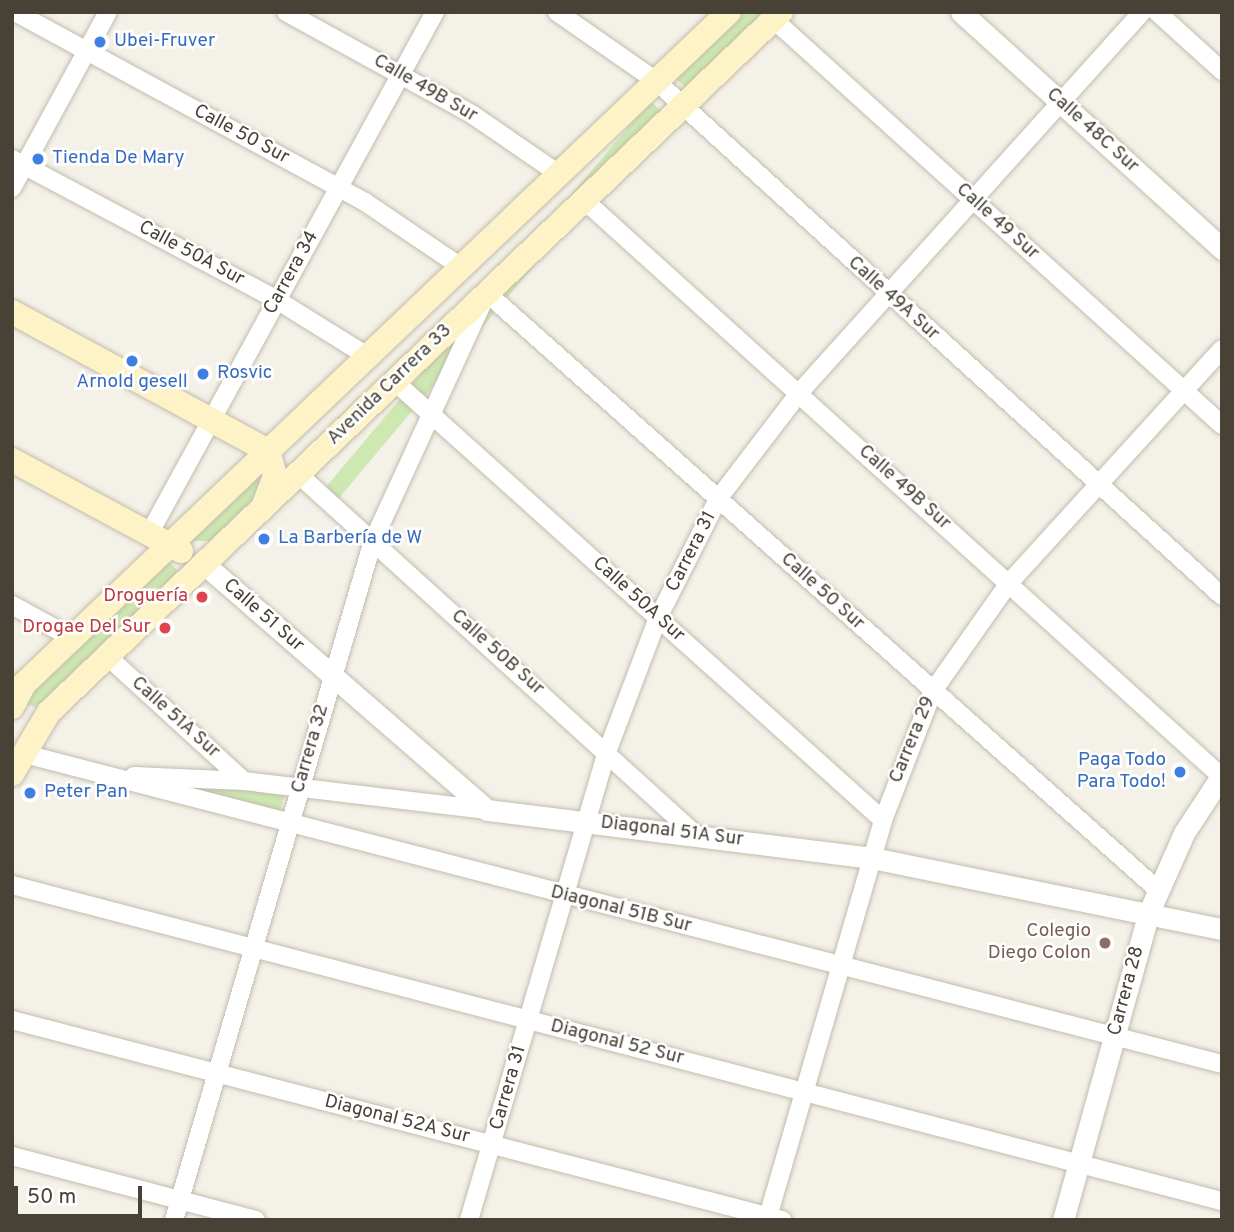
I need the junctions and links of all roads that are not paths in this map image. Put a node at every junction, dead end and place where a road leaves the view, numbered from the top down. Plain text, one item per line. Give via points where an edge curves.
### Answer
1 (15, 12) edge
2 (108, 12) edge
3 (286, 12) edge
4 (435, 12) edge
5 (557, 12) edge
6 (729, 12) edge
7 (961, 12) edge
8 (1142, 12) edge
9 (1157, 12) edge
10 (777, 16) edge
11 (87, 51) junction
12 (1222, 71) edge
13 (401, 74) junction
14 (656, 81) junction
15 (1060, 102) junction
16 (683, 106) junction
17 (18, 162) edge
18 (559, 174) junction
19 (12, 188) edge
20 (339, 188) junction
21 (584, 200) junction
22 (972, 200) junction
23 (1222, 249) edge
24 (461, 267) junction
25 (487, 293) junction
26 (886, 294) junction
27 (277, 300) junction
28 (12, 312) edge
29 (1222, 349) edge
30 (367, 356) junction
31 (394, 381) junction
32 (1184, 391) junction
33 (799, 393) junction
34 (429, 412) junction
35 (211, 420) junction
36 (1222, 425) edge
37 (268, 451) junction
38 (12, 460) edge
39 (297, 474) junction
40 (1099, 485) junction
41 (718, 499) junction
42 (264, 506) junction
43 (159, 540) junction
44 (373, 541) junction
45 (203, 563) junction
46 (1009, 583) junction
47 (1222, 596) edge
48 (12, 606) edge
49 (659, 618) junction
50 (72, 638) junction
51 (107, 656) junction
52 (331, 676) junction
53 (18, 690) edge
54 (933, 691) junction
55 (12, 707) edge
56 (607, 752) junction
57 (15, 765) edge
58 (1221, 776) edge
59 (116, 777) junction
60 (244, 781) junction
61 (300, 788) junction
62 (487, 810) junction
63 (883, 820) junction
64 (586, 822) junction
65 (289, 825) junction
66 (696, 835) junction
67 (872, 858) junction
68 (12, 885) edge
69 (1157, 890) junction
70 (565, 895) junction
71 (1149, 912) junction
72 (1222, 929) edge
73 (253, 953) junction
74 (841, 966) junction
75 (12, 1020) edge
76 (528, 1020) junction
77 (1115, 1036) junction
78 (1222, 1064) edge
79 (217, 1075) junction
80 (805, 1091) junction
81 (492, 1144) junction
82 (12, 1156) edge
83 (1079, 1167) junction
84 (180, 1200) junction
85 (1222, 1201) edge
86 (772, 1219) edge
87 (174, 1220) edge
88 (256, 1220) edge
89 (469, 1220) edge
90 (1063, 1220) edge

1 - 11 street, Calle 50 Sur
2 - 11 street
3 - 13 street, Calle 49B Sur
4 - 13 street, Carrera 34
5 - 14 street, Calle 49A Sur
6 - 14 main road, Avenida Carrera 33
7 - 15 street, Calle 48C Sur
8 - 15 street, Carrera 31
9 - 12 street
10 - 16 main road, Avenida Carrera 33
10 - 22 street, Calle 49 Sur
11 - 17 street
11 - 20 street, Calle 50 Sur
13 - 18 street, Calle 49B Sur
13 - 20 street, Carrera 34
14 - 16 street, Calle 49A Sur
14 - 18 main road, Avenida Carrera 33
15 - 22 street, Carrera 31
15 - 23 street, Calle 48C Sur
16 - 21 main road, Avenida Carrera 33
16 - 26 street, Calle 49A Sur
17 - 19 street
17 - 27 street, Calle 50A Sur
18 - 24 main road, Avenida Carrera 33
20 - 24 street, Calle 50 Sur
20 - 27 street, Carrera 34
21 - 25 main road, Avenida Carrera 33
21 - 33 street, Calle 49B Sur
22 - 26 street, Carrera 31
22 - 32 street, Calle 49 Sur
24 - 30 main road, Avenida Carrera 33
25 - 31 main road, Avenida Carrera 33
25 - 34 street, Carrera 32
25 - 41 street, Calle 50 Sur
26 - 33 street, Carrera 31
26 - 40 street, Calle 49A Sur
27 - 30 street, Calle 50A Sur
27 - 35 street, Carrera 34
28 - 35 main road
29 - 32 street, Carrera 29
30 - 37 main road, Avenida Carrera 33
31 - 34 street, Calle 50A Sur
31 - 39 main road, Avenida Carrera 33
32 - 36 street, Calle 49 Sur
32 - 40 street, Carrera 29
33 - 41 street, Carrera 31
33 - 46 street, Calle 49B Sur
34 - 44 street, Carrera 32
34 - 49 street, Calle 50A Sur
35 - 37 main road
35 - 43 street, Carrera 34
37 - 42 main road via 275,476
37 - 43 main road, Avenida Carrera 33
38 - 43 main road, Calle 51 Sur
39 - 42 main road, Avenida Carrera 33
39 - 44 street, Calle 50B Sur
40 - 46 street, Carrera 29
40 - 47 street, Calle 49A Sur
41 - 49 street, Carrera 31
41 - 54 street, Calle 50 Sur
42 - 45 main road, Avenida Carrera 33
43 - 45 main road, Calle 51 Sur
43 - 50 main road, Avenida Carrera 33
44 - 52 street, Carrera 32
44 - 56 street, Calle 50B Sur
45 - 51 main road, Avenida Carrera 33
45 - 52 street, Calle 51 Sur
46 - 54 street, Carrera 29
46 - 58 street, Calle 49B Sur
48 - 50 street
49 - 56 street, Carrera 31
49 - 63 street, Calle 50A Sur
50 - 53 main road, Avenida Carrera 33
51 - 57 main road, Avenida Carrera 33 via 49,712
51 - 60 street, Calle 51A Sur
52 - 61 street, Carrera 32
52 - 62 street, Calle 51 Sur
53 - 55 main road, Avenida Carrera 33
54 - 63 street, Carrera 29
54 - 69 street, Calle 50 Sur
56 - 64 street, Carrera 31
56 - 66 street, Calle 50B Sur
57 - 59 street, Diagonal 51B Sur
58 - 69 street, Carrera 28
59 - 60 street, Diagonal 51A Sur
59 - 65 street, Diagonal 51B Sur
60 - 61 street, Diagonal 51A Sur
61 - 62 street, Diagonal 51A Sur
61 - 65 street, Carrera 32
62 - 64 street, Diagonal 51A Sur
63 - 67 street, Carrera 29
64 - 66 street, Diagonal 51A Sur
64 - 70 street, Carrera 31
65 - 70 street, Diagonal 51B Sur
65 - 73 street, Carrera 32
66 - 67 street, Diagonal 51A Sur
67 - 71 street, Diagonal 51A Sur
67 - 74 street, Carrera 29
68 - 73 street, Diagonal 52 Sur
69 - 71 street, Carrera 28
70 - 74 street, Diagonal 51B Sur
70 - 76 street, Carrera 31
71 - 72 street, Diagonal 51A Sur
71 - 77 street, Carrera 28
73 - 76 street, Diagonal 52 Sur
73 - 79 street, Carrera 32
74 - 77 street, Diagonal 51B Sur
74 - 80 street, Carrera 29
75 - 79 street, Diagonal 52A Sur
76 - 80 street, Diagonal 52 Sur
76 - 81 street, Carrera 31
77 - 78 street, Diagonal 51B Sur
77 - 83 street, Carrera 28
79 - 81 street, Diagonal 52A Sur
79 - 84 street, Carrera 32
80 - 83 street, Diagonal 52 Sur
80 - 86 street, Carrera 29
81 - 86 street, Diagonal 52A Sur
81 - 89 street, Carrera 31
82 - 84 street
83 - 85 street, Diagonal 52 Sur
83 - 90 street, Carrera 28
84 - 87 street, Carrera 32
84 - 88 street

